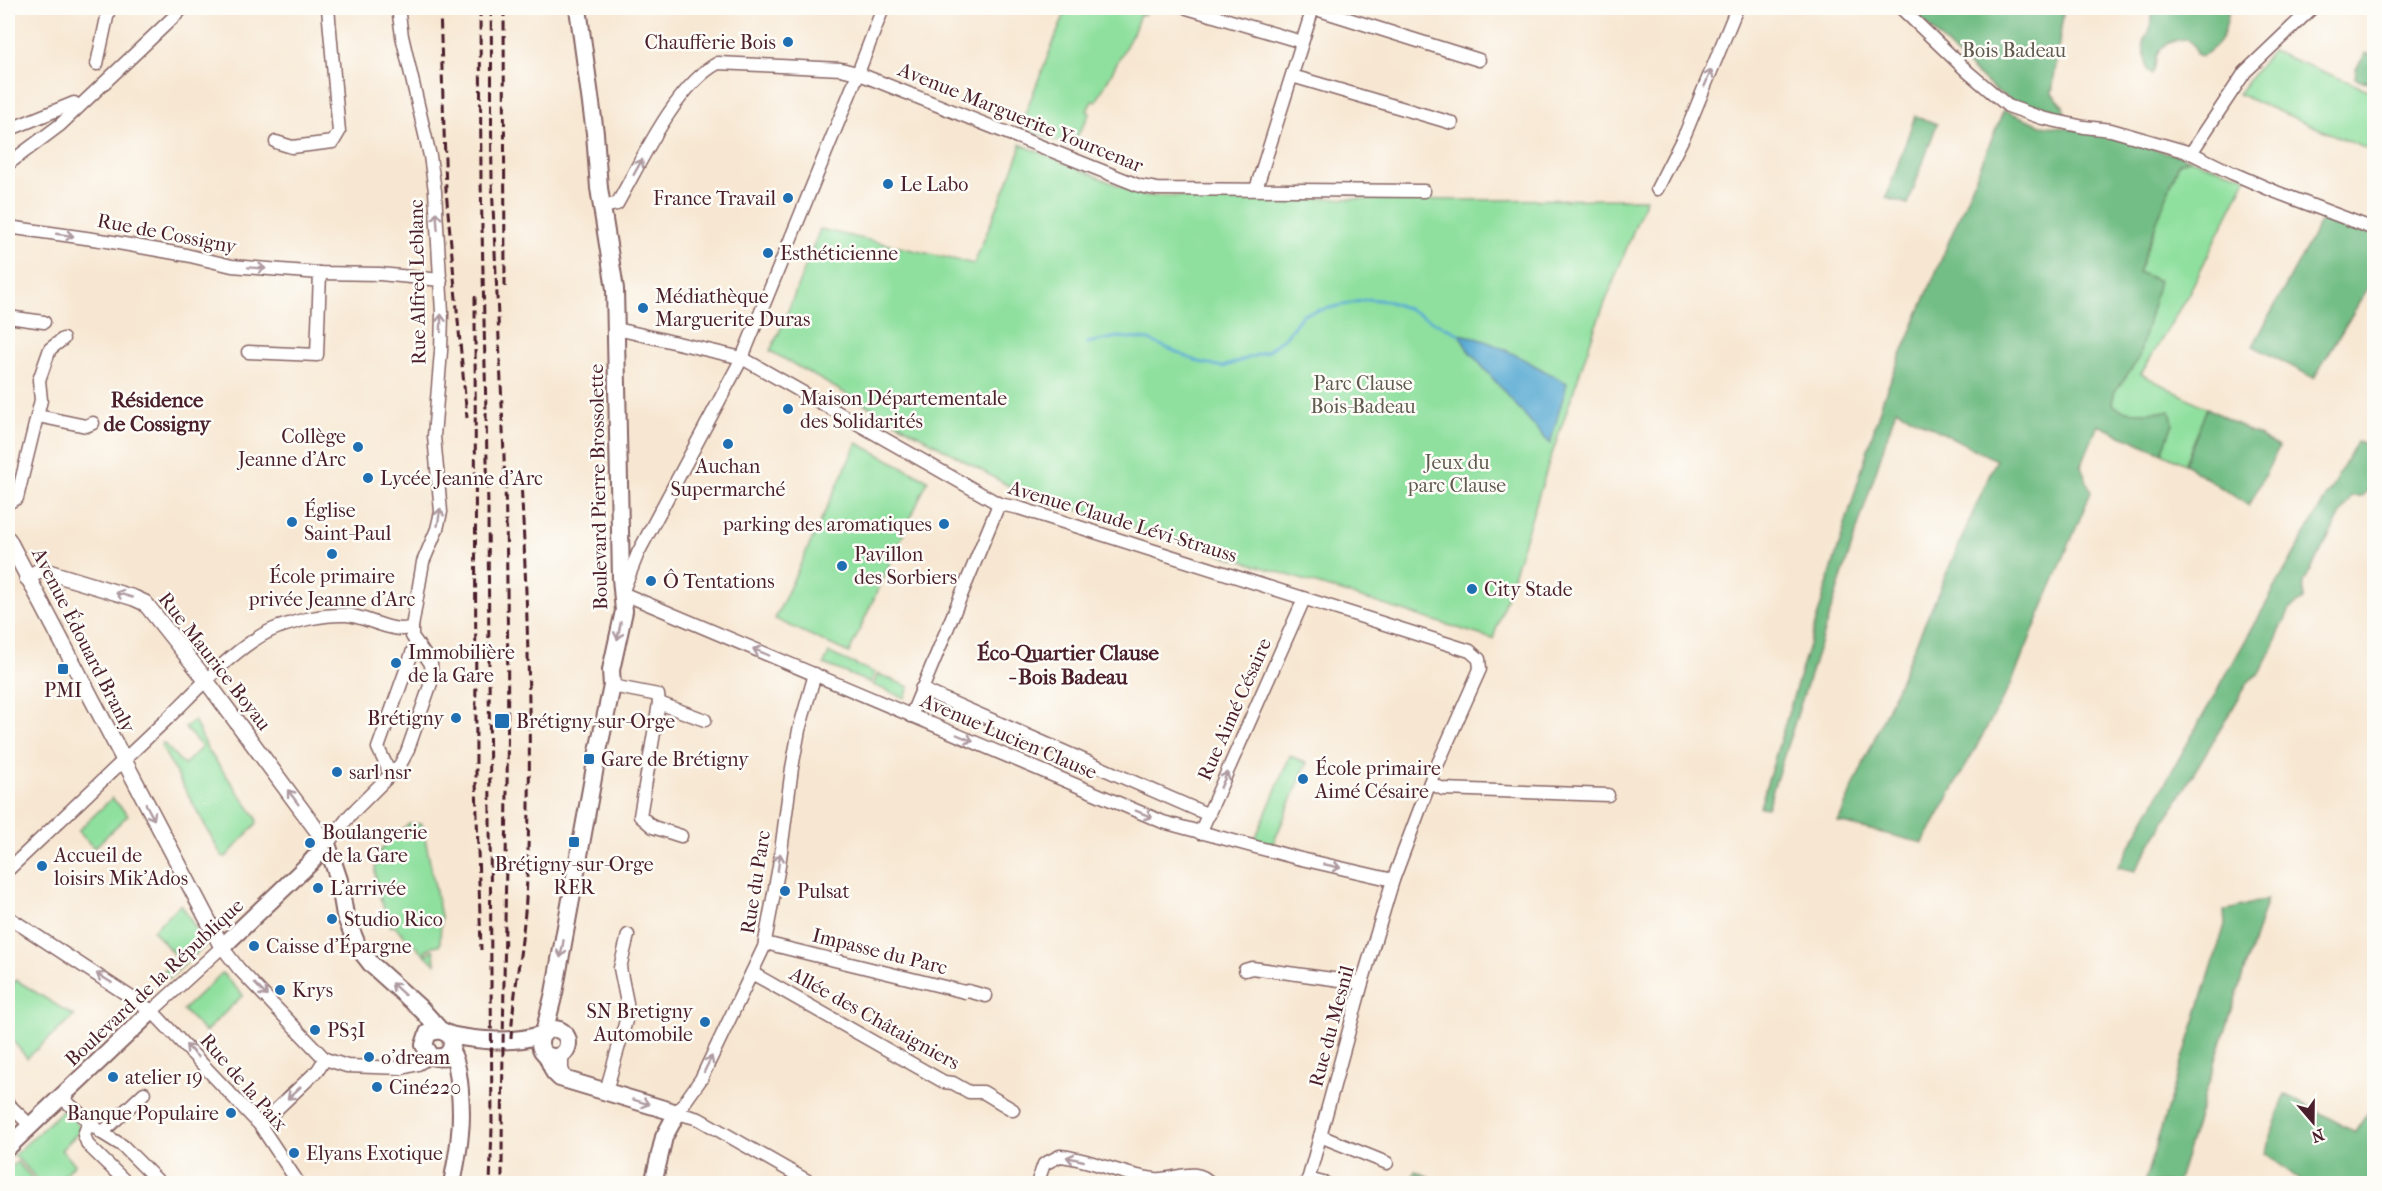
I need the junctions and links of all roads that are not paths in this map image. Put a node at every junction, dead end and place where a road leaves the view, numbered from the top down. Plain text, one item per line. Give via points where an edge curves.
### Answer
1 (109, 8) edge
2 (183, 8) edge
3 (328, 8) edge
4 (398, 8) edge
5 (578, 8) edge
6 (883, 8) edge
7 (1186, 8) edge
8 (1313, 8) edge
9 (1737, 8) edge
10 (1901, 8) edge
11 (2312, 8) edge
12 (1302, 42) junction
13 (1479, 60) dead end
14 (98, 64) dead end
15 (857, 73) junction
16 (1292, 76) junction
17 (74, 103) dead end
18 (1452, 123) dead end
19 (8, 130) edge
20 (276, 142) dead end
21 (2191, 153) junction
22 (8, 164) edge
23 (1256, 189) junction
24 (1657, 189) dead end
25 (1424, 191) dead end
26 (601, 207) junction
27 (8, 227) edge
28 (2374, 229) edge
29 (320, 273) junction
30 (441, 280) junction
31 (8, 317) edge
32 (44, 322) dead end
33 (617, 329) junction
34 (63, 339) dead end
35 (248, 352) dead end
36 (742, 358) junction
37 (38, 416) junction
38 (93, 423) dead end
39 (8, 503) edge
40 (999, 504) junction
41 (8, 539) edge
42 (27, 578) junction
43 (622, 593) junction
44 (1304, 599) junction
45 (412, 627) junction
46 (416, 642) junction
47 (1479, 659) joint
48 (815, 675) junction
49 (206, 681) junction
50 (612, 686) junction
51 (921, 689) junction
52 (659, 703) junction
53 (911, 716) junction
54 (705, 720) dead end
55 (122, 761) junction
56 (391, 775) junction
57 (1430, 783) junction
58 (1608, 795) dead end
59 (1209, 814) junction
60 (1200, 833) junction
61 (681, 836) dead end
62 (327, 844) junction
63 (8, 870) edge
64 (1393, 880) junction
65 (8, 917) edge
66 (628, 935) dead end
67 (765, 943) junction
68 (222, 947) junction
69 (1245, 970) dead end
70 (752, 973) junction
71 (1362, 983) junction
72 (986, 996) dead end
73 (153, 1011) junction
74 (543, 1033) junction
75 (444, 1046) junction
76 (550, 1054) junction
77 (325, 1059) junction
78 (606, 1091) junction
79 (144, 1093) dead end
80 (62, 1098) junction
81 (8, 1104) edge
82 (1013, 1110) dead end
83 (677, 1113) junction
84 (89, 1122) junction
85 (260, 1125) junction
86 (31, 1126) junction
87 (102, 1133) junction
88 (1320, 1136) junction
89 (8, 1147) edge
90 (1387, 1163) dead end
91 (1308, 1181) edge
92 (128, 1184) edge
93 (161, 1184) edge
94 (298, 1184) edge
95 (452, 1184) edge
96 (653, 1184) edge
97 (813, 1184) edge
98 (1037, 1184) edge
99 (1211, 1184) edge
100 (1327, 1184) edge

1 - 14 street
2 - 22 street via 60,125
3 - 20 street via 339,132 333,142 292,147
30 -> 4 street, Rue Alfred Leblanc via 430,156
5 - 26 main road, Boulevard Pierre Brossolette
6 - 15 street
7 - 12 street
8 - 12 street
8 - 13 street
24 -> 9 street via 1686,132
10 - 21 street via 2008,106 2042,118 2111,130
11 - 21 street via 2245,72
12 - 16 street
15 - 23 street, Avenue Marguerite Yourcenar via 1140,186
26 -> 15 street, Avenue Marguerite Yourcenar via 617,204 679,100 707,69 718,63
15 - 36 street
16 - 18 street
16 - 23 street
17 - 19 street
21 - 28 street via 2265,187
23 - 25 street, Avenue Marguerite Yourcenar
26 - 33 main road, Boulevard Pierre Brossolette via 615,289
27 -> 29 street, Rue de Cossigny via 107,241 232,266
29 - 30 street, Rue de Cossigny
29 - 35 street via 317,355
45 -> 30 street, Rue Alfred Leblanc via 423,562 441,512 434,436 441,351
31 - 32 street
33 - 36 street, Avenue Claude Lévi-Strauss
33 - 43 main road, Boulevard Pierre Brossolette
34 - 37 street via 50,349 39,380
36 - 40 street, Avenue Claude Lévi-Strauss
36 - 43 street via 638,553
37 - 38 street via 86,426
37 - 39 street via 17,498
40 - 44 street, Avenue Claude Lévi-Strauss
40 - 51 street
41 - 42 street, Avenue Édouard Branly
49 -> 42 street, Rue Maurice Boyau via 145,603 45,571
42 - 55 street, Avenue Édouard Branly
48 -> 43 street, Avenue Lucien Clause
43 -> 50 main road, Boulevard Pierre Brossolette via 624,611 611,670
44 - 47 street, Avenue Claude Lévi-Strauss via 1470,651
59 -> 44 street, Rue Aimé Césaire
45 - 46 street
45 - 49 street via 399,630 347,615 298,621 258,637
46 - 56 street via 378,748
46 - 56 street via 431,664 432,680 407,752
47 - 57 street, Rue du Mesnil via 1480,669
48 - 53 street, Avenue Lucien Clause
67 -> 48 street, Rue du Parc via 799,730
49 - 55 street
62 -> 49 street, Rue Maurice Boyau
50 - 52 street via 655,693
50 -> 74 main road, Boulevard Pierre Brossolette
51 - 53 street
51 - 59 street
52 - 54 street
52 - 61 street via 640,816 653,827
53 -> 60 street, Avenue Lucien Clause via 1123,806
55 - 63 street
55 -> 68 street, Avenue Édouard Branly
56 - 62 street
57 - 58 street via 1443,789
57 - 64 street, Rue du Mesnil
59 - 60 street, Rue Aimé Césaire
60 -> 64 street, Avenue Lucien Clause
62 - 68 main road, Boulevard de la République
75 -> 62 main road via 422,1010 372,965 358,947 345,915
64 - 71 street, Rue du Mesnil
73 -> 65 street, Rue de la Paix
66 - 78 street via 620,968 627,1017
67 - 70 street, Rue du Parc
67 - 72 street, Impasse du Parc
68 - 73 street, Boulevard de la République
68 -> 77 street
69 - 71 street
70 - 82 street, Allée des Châtaigniers via 944,1082 969,1092 983,1092
83 -> 70 street, Rue du Parc via 701,1079
71 - 88 street, Rue du Mesnil
73 - 80 main road, Boulevard de la République
85 -> 73 street, Rue de la Paix
74 - 75 main road
74 - 76 main road via 540,1042
74 - 76 main road via 554,1028 567,1036 568,1047
75 - 76 main road via 519,1047
75 - 77 street via 418,1064 402,1068 347,1066
75 - 95 main road via 458,1081 460,1131
76 - 78 main road via 554,1072
77 -> 85 street
78 -> 83 main road
79 - 87 street
80 - 84 street
80 - 86 main road, Boulevard de la République
81 - 86 street
83 - 96 main road via 664,1137
83 - 97 street via 699,1119
84 - 87 street
84 - 92 street via 84,1135 88,1145
85 - 94 street, Rue de la Paix
86 - 89 main road, Boulevard de la République
87 - 93 street via 123,1146
88 - 90 street
88 - 91 street, Rue du Mesnil
91 - 100 street
99 -> 98 street via 1196,1174 1153,1179 1060,1156 1044,1164

